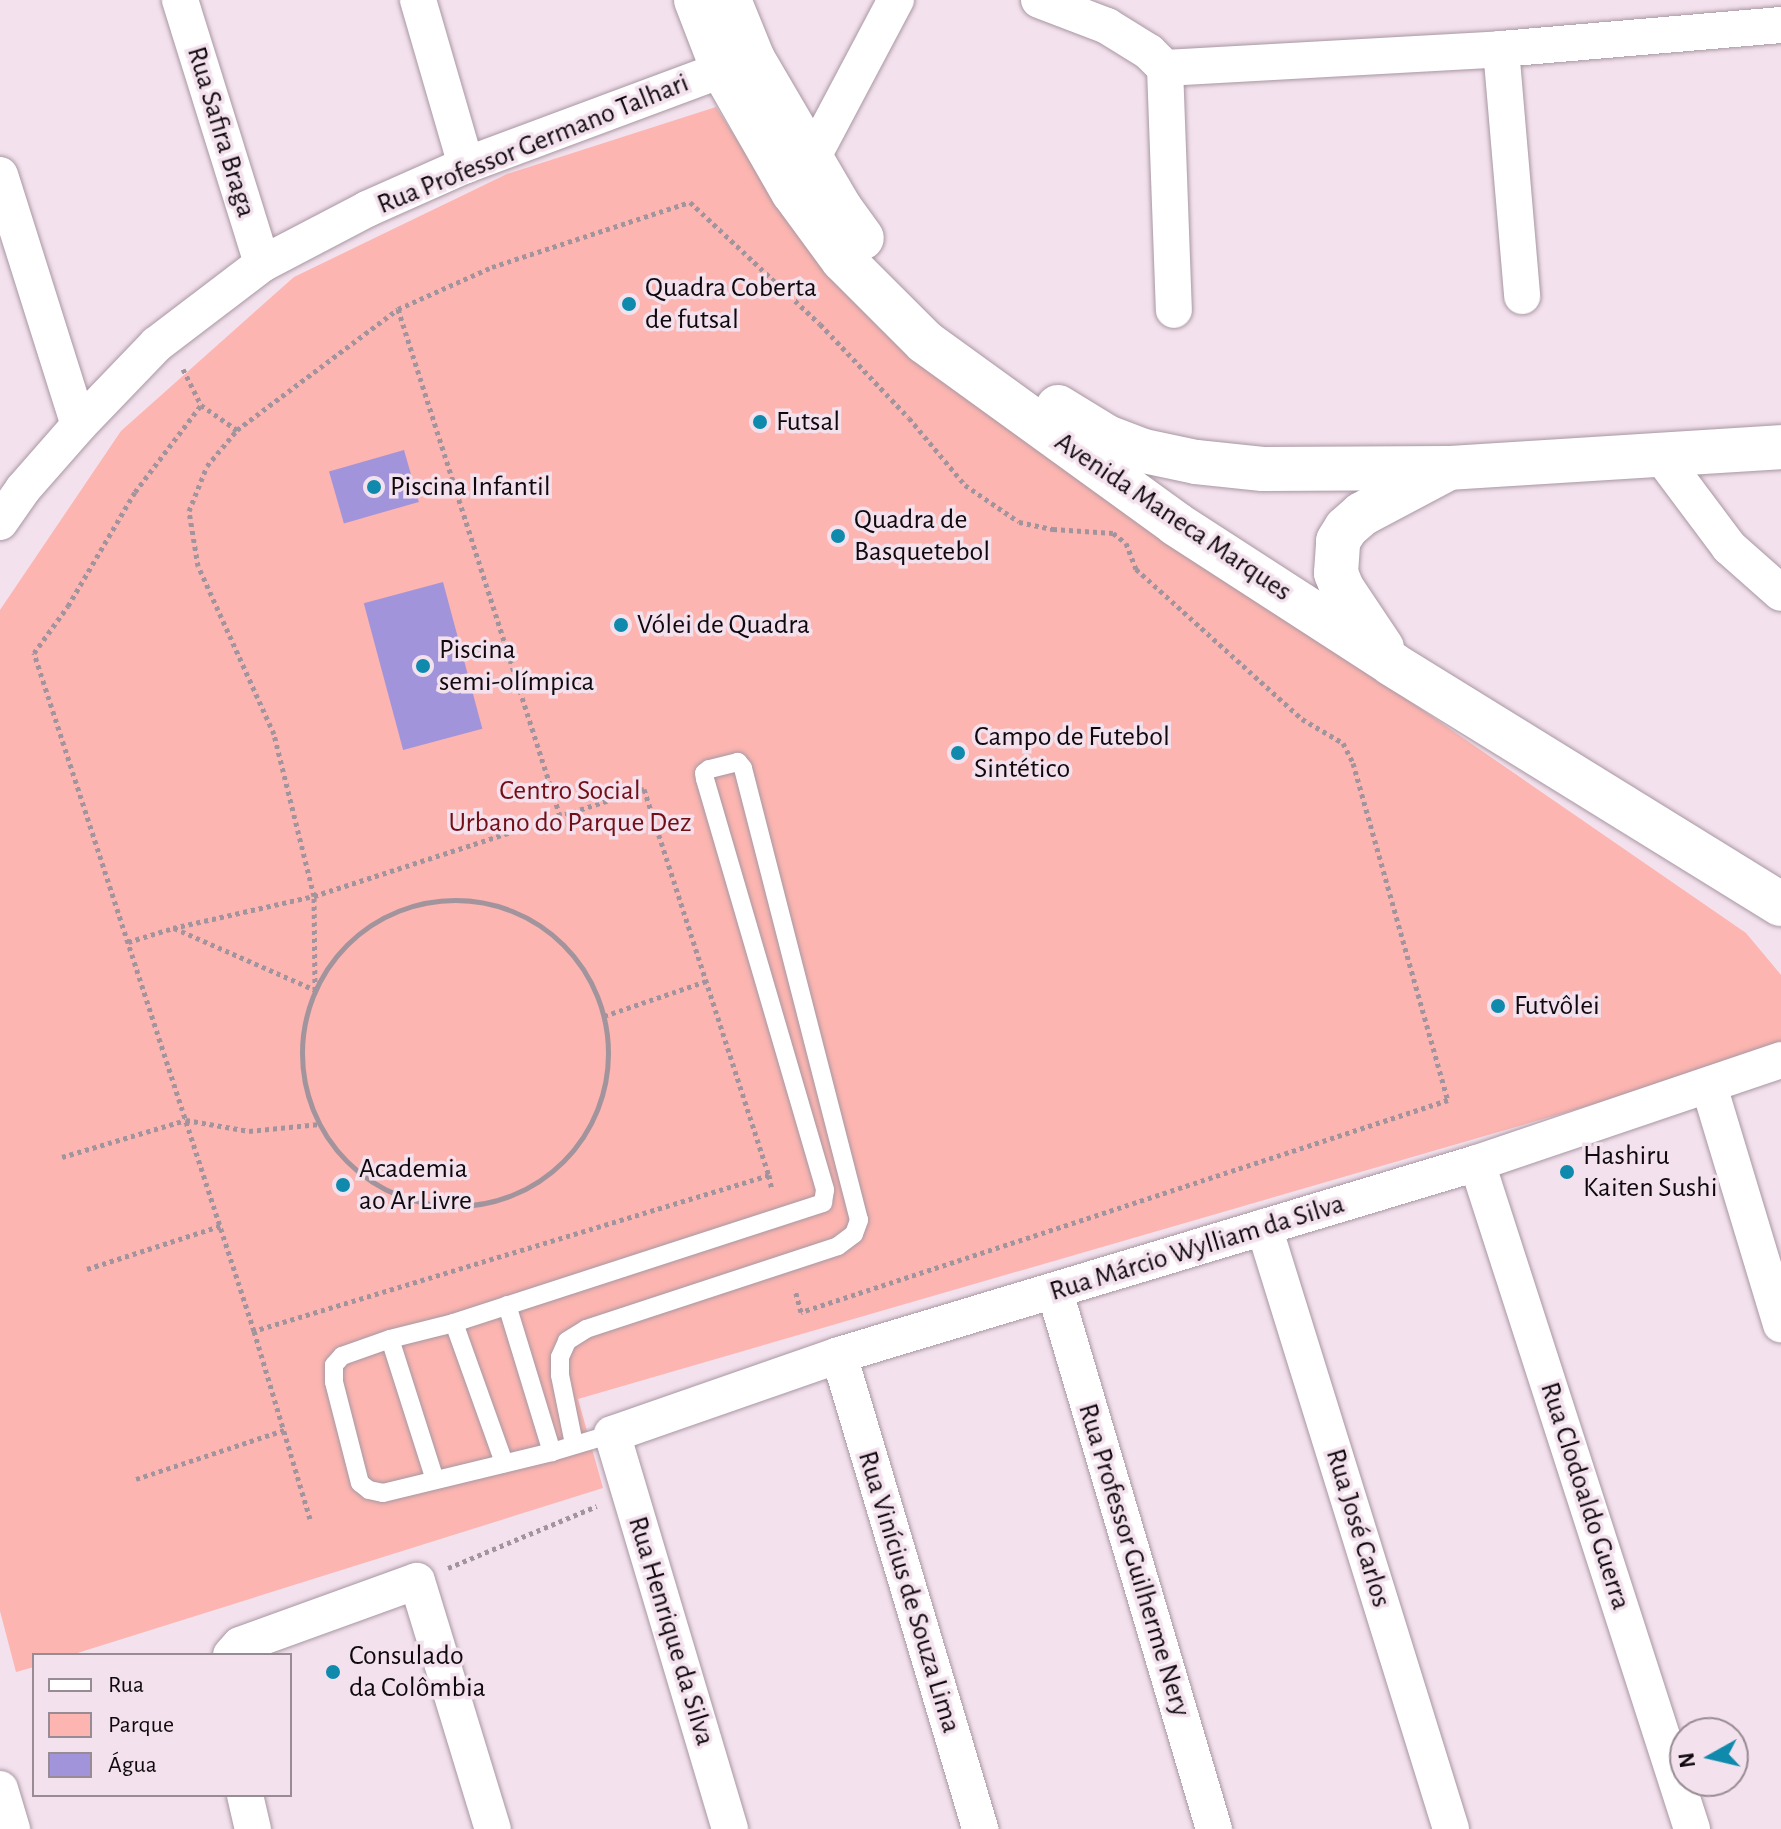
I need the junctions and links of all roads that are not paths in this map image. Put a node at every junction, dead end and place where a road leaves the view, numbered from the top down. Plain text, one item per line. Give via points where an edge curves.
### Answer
1 (180, 0) edge
2 (418, 0) edge
3 (696, 0) edge
4 (729, 0) edge
5 (896, 0) edge
6 (1039, 0) edge
7 (1781, 25) edge
8 (1501, 49) junction
9 (738, 64) junction
10 (1165, 68) junction
11 (466, 165) junction
12 (0, 175) edge
13 (803, 177) junction
14 (262, 264) junction
15 (1522, 296) dead end
16 (1174, 310) dead end
17 (79, 425) junction
18 (1781, 447) edge
19 (1661, 456) junction
20 (1449, 468) junction
21 (0, 522) edge
22 (1781, 593) edge
23 (1392, 664) junction
24 (1781, 904) edge
25 (1781, 1060) edge
26 (1709, 1086) junction
27 (1477, 1163) junction
28 (1264, 1227) junction
29 (1055, 1292) junction
30 (507, 1305) junction
31 (454, 1323) junction
32 (1781, 1324) edge
33 (390, 1339) junction
34 (839, 1355) junction
35 (612, 1434) junction
36 (574, 1444) junction
37 (552, 1452) junction
38 (504, 1463) junction
39 (435, 1480) junction
40 (233, 1653) edge
41 (0, 1789) edge
42 (245, 1797) edge
43 (12, 1829) edge
44 (253, 1829) edge
45 (493, 1829) edge
46 (730, 1829) edge
47 (980, 1829) edge
48 (1214, 1829) edge
49 (1451, 1829) edge
50 (1692, 1829) edge

1 - 14 street, Rua Safira Braga
2 - 11 street
3 - 9 main road, Avenida Maneca Marques
4 - 9 main road, Avenida Maneca Marques
5 - 13 street
6 - 10 street via 1107,26
7 - 8 street
8 - 10 street
8 - 15 street
9 - 11 street, Rua Professor Germano Talhari
9 - 13 main road, Avenida Maneca Marques
10 - 16 street
11 - 14 street, Rua Professor Germano Talhari
12 - 17 street
13 - 20 main road, Avenida Maneca Marques via 840,208 887,271 943,325 1107,437 1196,462 1263,469
13 - 23 main road, Avenida Maneca Marques via 843,260 925,342 1176,524
14 - 17 street, Rua Professor Germano Talhari via 157,344
17 - 21 street, Rua Professor Germano Talhari
18 - 19 main road, Avenida Maneca Marques
19 - 20 main road, Avenida Maneca Marques
19 - 22 street via 1729,547
20 - 23 main road via 1362,514 1338,541 1336,573 1342,588
23 - 24 main road, Avenida Maneca Marques
25 - 26 street, Rua Márcio Wylliam da Silva
26 - 27 street, Rua Márcio Wylliam da Silva
26 - 32 street
27 - 28 street, Rua Márcio Wylliam da Silva
27 - 50 street, Rua Clodoaldo Guerra
28 - 29 street, Rua Márcio Wylliam da Silva
28 - 49 street, Rua José Carlos
29 - 34 street, Rua Márcio Wylliam da Silva
29 - 48 street, Rua Professor Guilherme Nery
30 - 31 lane
30 - 36 lane via 823,1203 825,1190 705,779 709,769 736,762 743,768 859,1220 847,1242 586,1329 567,1341 560,1375
30 - 37 lane
31 - 33 lane
31 - 38 lane
33 - 39 lane
33 - 39 lane via 342,1356 334,1365 360,1483 383,1493
34 - 35 street, Rua Márcio Wylliam da Silva
34 - 47 street, Rua Vinícius de Souza Lima
35 - 36 lane
35 - 46 street, Rua Henrique da Silva
36 - 37 lane
37 - 38 lane
38 - 39 lane
40 - 45 street via 240,1645 417,1581
41 - 43 street
42 - 44 street

